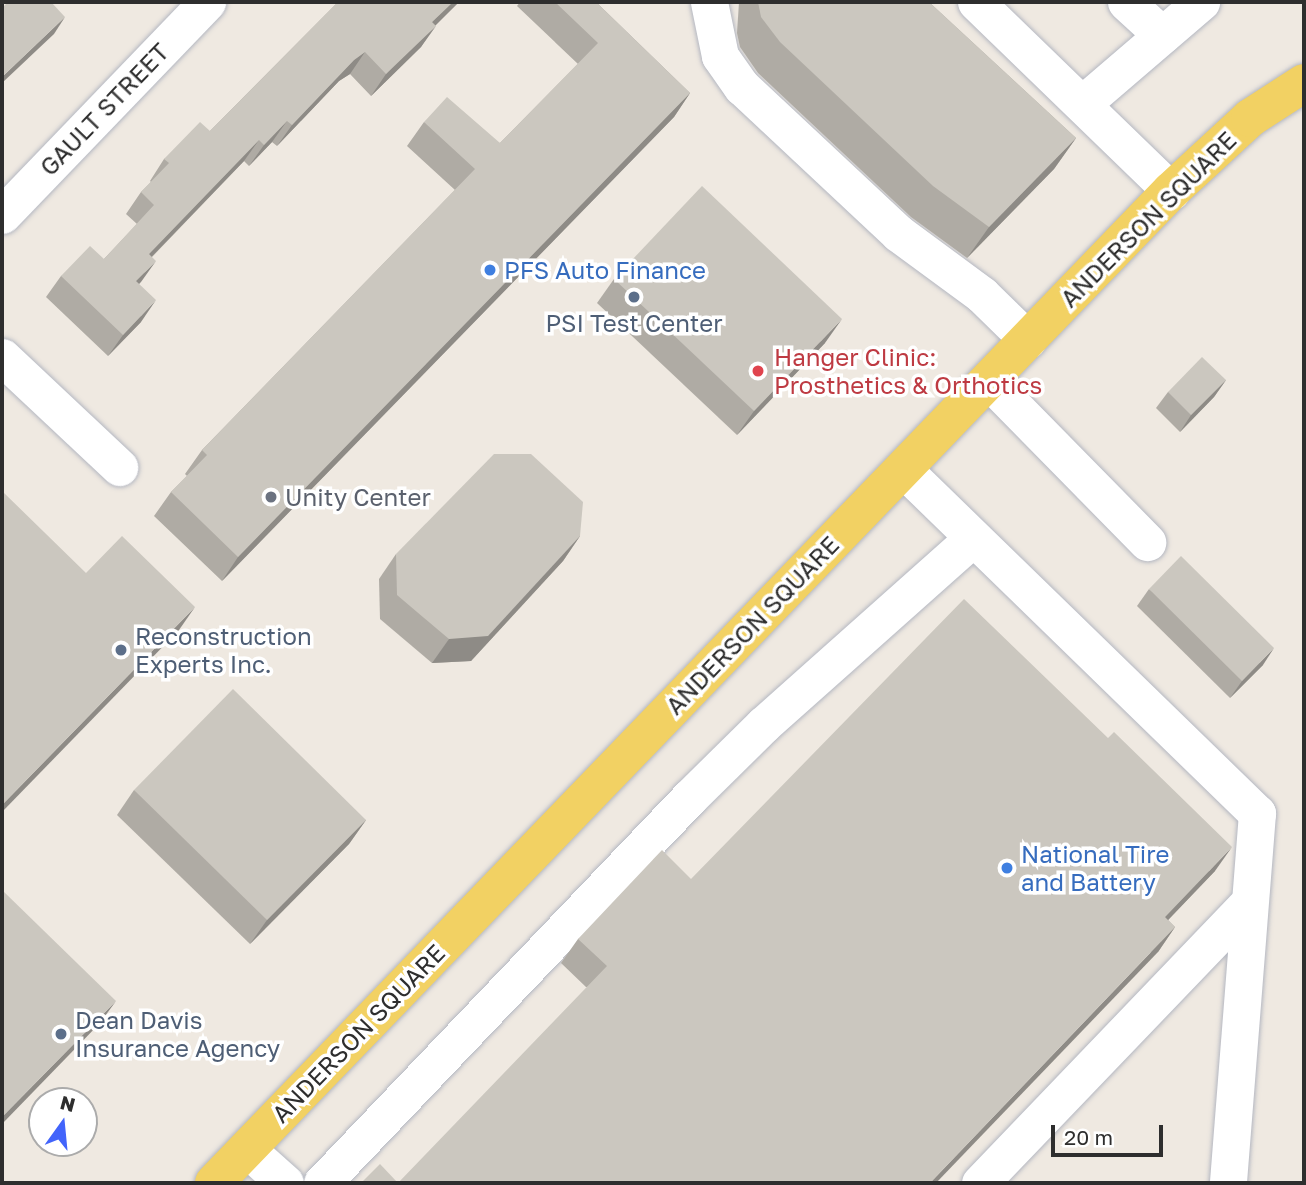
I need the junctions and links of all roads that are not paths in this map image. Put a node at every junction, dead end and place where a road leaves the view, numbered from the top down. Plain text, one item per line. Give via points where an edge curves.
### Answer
1 (206, 2) edge
2 (709, 2) edge
3 (976, 2) edge
4 (1126, 2) edge
5 (1201, 2) edge
6 (1163, 35) junction
7 (1304, 83) edge
8 (1082, 104) junction
9 (1171, 191) junction
10 (2, 215) edge
11 (1027, 340) junction
12 (2, 357) edge
13 (989, 381) junction
14 (119, 467) dead end
15 (903, 470) junction
16 (973, 538) junction
17 (1147, 542) dead end
18 (1248, 904) junction
19 (247, 1149) junction
20 (214, 1183) edge
21 (285, 1183) edge
22 (322, 1183) edge
23 (980, 1183) edge
24 (1228, 1183) edge

1 - 10 street, GAULT STREET
2 - 11 street via 720,56 742,87 898,233 982,295
3 - 8 street
4 - 6 street
5 - 6 street
6 - 8 street
7 - 9 main road, ANDERSON SQUARE via 1250,118
8 - 9 street
9 - 11 main road, ANDERSON SQUARE
11 - 13 main road, ANDERSON SQUARE
12 - 14 street
13 - 15 main road, ANDERSON SQUARE
13 - 17 street
15 - 16 street
15 - 19 main road, ANDERSON SQUARE
16 - 18 street via 1257,813
16 - 22 street via 698,789
18 - 23 street
18 - 24 street
19 - 20 main road, ANDERSON SQUARE
19 - 21 street

